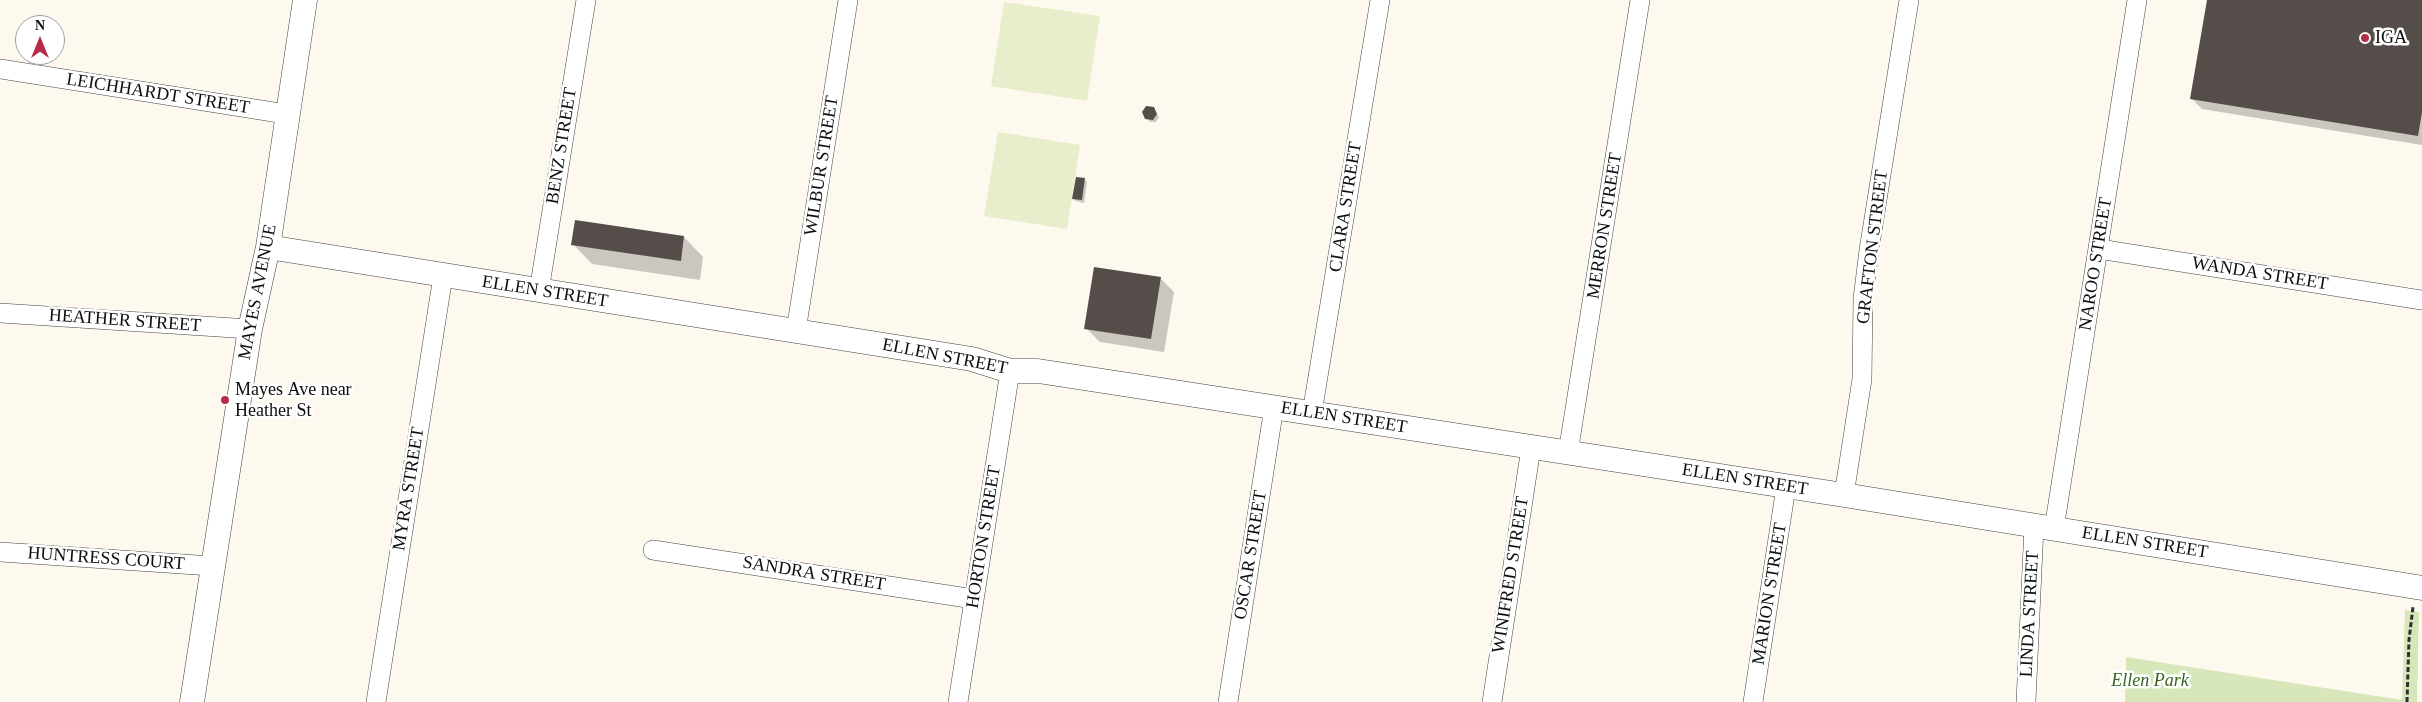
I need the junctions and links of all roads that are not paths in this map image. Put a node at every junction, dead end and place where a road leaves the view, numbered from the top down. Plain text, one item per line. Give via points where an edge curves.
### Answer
1 (304, 0) edge
2 (586, 0) edge
3 (848, 0) edge
4 (1380, 0) edge
5 (1640, 0) edge
6 (1909, 0) edge
7 (2135, 0) edge
8 (0, 69) edge
9 (286, 114) junction
10 (268, 247) junction
11 (2099, 249) junction
12 (443, 276) junction
13 (539, 291) junction
14 (2422, 300) edge
15 (0, 312) edge
16 (250, 329) junction
17 (796, 332) junction
18 (1010, 371) junction
19 (1274, 407) junction
20 (1312, 413) junction
21 (1531, 448) junction
22 (1568, 453) junction
23 (1786, 487) junction
24 (1844, 495) junction
25 (2044, 527) junction
26 (653, 550) dead end
27 (0, 552) edge
28 (212, 566) junction
29 (2417, 597) edge
30 (974, 599) junction
31 (192, 702) edge
32 (376, 702) edge
33 (958, 702) edge
34 (1228, 702) edge
35 (1492, 702) edge
36 (1753, 702) edge
37 (2026, 702) edge

1 - 9 street, MAYES AVENUE
2 - 13 street, BENZ STREET
3 - 17 street, WILBUR STREET
4 - 20 street, CLARA STREET
5 - 22 street, MERRON STREET
6 - 24 street, GRAFTON STREET via 1869,250 1862,379
7 - 11 street, NAROO STREET
8 - 9 street, LEICHHARDT STREET
9 - 10 street, MAYES AVENUE
10 - 12 street, ELLEN STREET
10 - 16 street, MAYES AVENUE
11 - 14 street, WANDA STREET
11 - 25 street, NAROO STREET
12 - 13 street, ELLEN STREET
12 - 32 street, MYRA STREET
13 - 17 street, ELLEN STREET
15 - 16 street, HEATHER STREET
16 - 28 street, MAYES AVENUE
17 - 18 street, ELLEN STREET via 972,359
18 - 19 street, ELLEN STREET via 1038,371
18 - 30 street, HORTON STREET
19 - 20 street, ELLEN STREET
19 - 34 street, OSCAR STREET
20 - 21 street, ELLEN STREET
21 - 22 street, ELLEN STREET
21 - 35 street, WINIFRED STREET
22 - 23 street, ELLEN STREET
23 - 24 street, ELLEN STREET
23 - 36 street, MARION STREET
24 - 25 street, ELLEN STREET
25 - 29 street, ELLEN STREET
25 - 37 street, LINDA STREET
26 - 30 street, SANDRA STREET
27 - 28 street, HUNTRESS COURT
28 - 31 street, MAYES AVENUE
30 - 33 street, HORTON STREET

